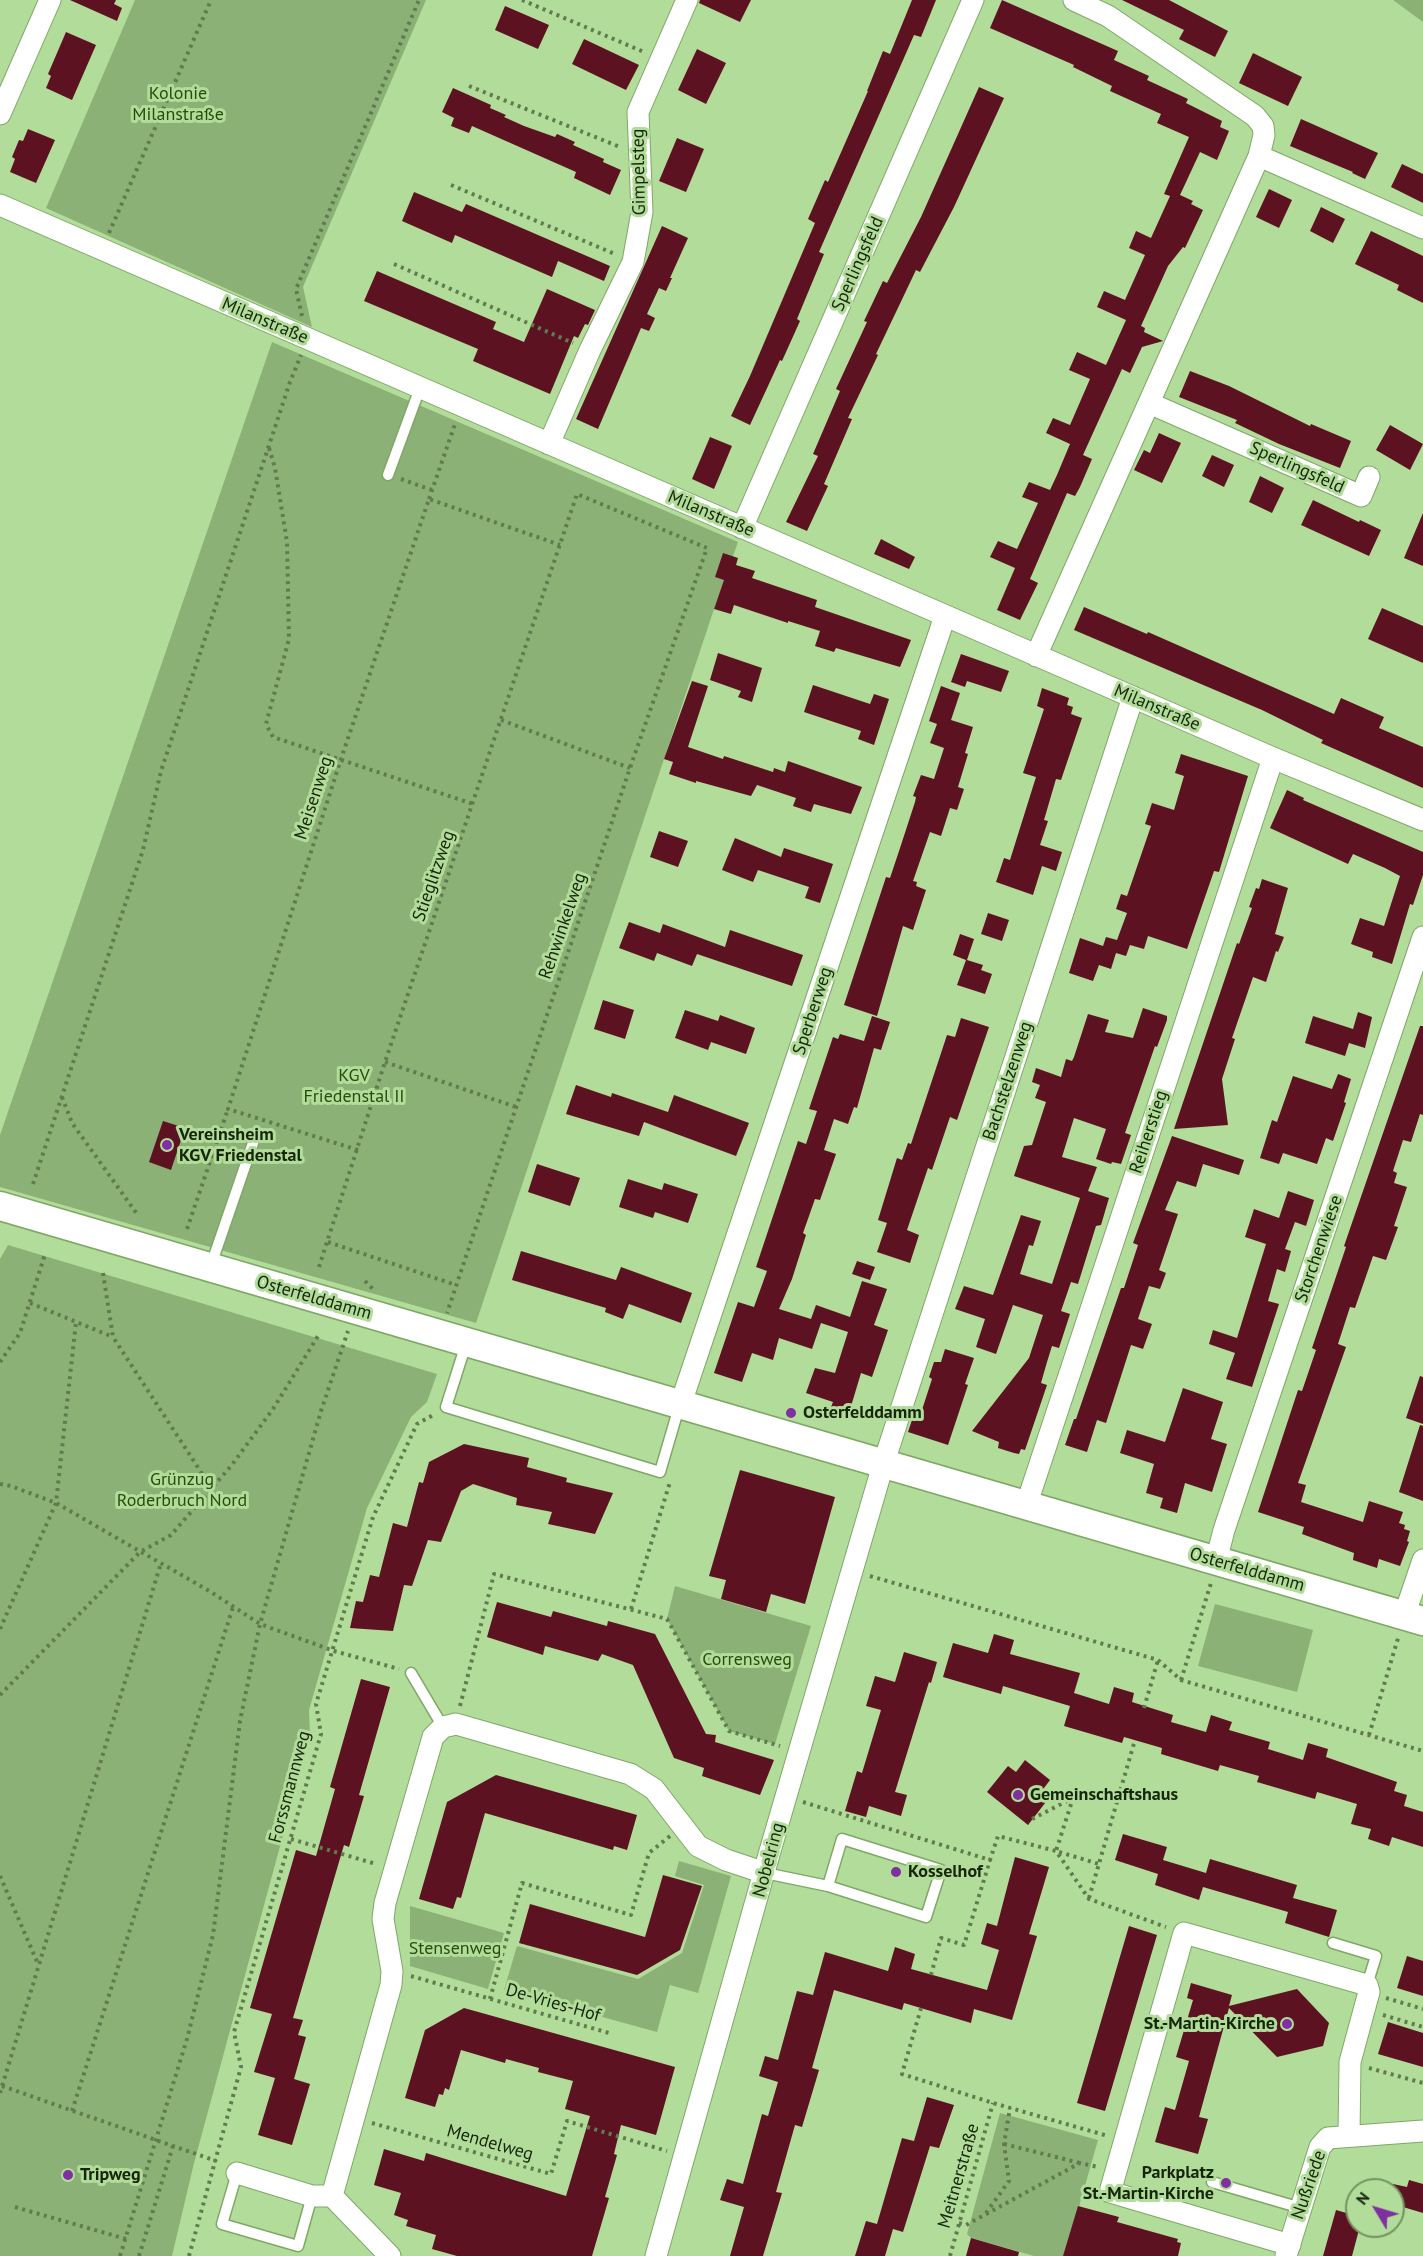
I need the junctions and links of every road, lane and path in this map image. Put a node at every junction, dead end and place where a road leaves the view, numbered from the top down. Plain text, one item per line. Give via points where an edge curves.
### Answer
1 (50, 0) edge
2 (211, 0) edge
3 (418, 0) edge
4 (522, 0) edge
5 (687, 0) edge
6 (973, 0) edge
7 (1074, 0) edge
8 (662, 59) junction
9 (469, 86) dead end
10 (0, 114) edge
11 (640, 155) junction
12 (1259, 156) junction
13 (451, 185) dead end
14 (0, 206) edge
15 (1423, 228) edge
16 (102, 250) junction
17 (633, 262) junction
18 (394, 264) dead end
19 (308, 339) junction
20 (590, 350) junction
21 (420, 388) junction
22 (1149, 403) junction
23 (461, 406) junction
24 (549, 444) junction
25 (269, 446) junction
26 (388, 475) joint
27 (1369, 477) dead end
28 (432, 490) junction
29 (429, 499) junction
30 (742, 528) junction
31 (560, 545) junction
32 (707, 548) joint
33 (945, 616) junction
34 (1036, 656) junction
35 (1133, 698) junction
36 (501, 720) junction
37 (1273, 758) junction
38 (341, 759) junction
39 (630, 768) junction
40 (473, 804) junction
41 (1423, 820) edge
42 (1423, 937) edge
43 (386, 1062) junction
44 (62, 1097) junction
45 (516, 1107) junction
46 (228, 1109) junction
47 (221, 1129) junction
48 (254, 1140) joint
49 (358, 1150) junction
50 (213, 1154) junction
51 (225, 1159) dead end
52 (33, 1184) dead end
53 (0, 1206) edge
54 (137, 1214) dead end
55 (187, 1229) dead end
56 (328, 1242) junction
57 (45, 1254) dead end
58 (210, 1268) junction
59 (319, 1268) dead end
60 (103, 1273) dead end
61 (365, 1281) dead end
62 (456, 1286) junction
63 (376, 1292) dead end
64 (30, 1303) junction
65 (447, 1313) dead end
66 (76, 1322) junction
67 (346, 1334) dead end
68 (318, 1336) dead end
69 (113, 1337) junction
70 (466, 1343) junction
71 (0, 1362) edge
72 (680, 1406) junction
73 (446, 1407) junction
74 (884, 1465) junction
75 (660, 1472) junction
76 (0, 1484) edge
77 (212, 1489) junction
78 (56, 1503) junction
79 (1026, 1506) junction
80 (140, 1551) junction
81 (1423, 1560) edge
82 (160, 1563) junction
83 (852, 1570) junction
84 (1213, 1573) junction
85 (233, 1607) junction
86 (630, 1610) junction
87 (1414, 1618) edge
88 (260, 1624) junction
89 (0, 1629) edge
90 (334, 1651) junction
91 (1158, 1660) junction
92 (411, 1673) joint
93 (1181, 1680) junction
94 (0, 1695) edge
95 (1144, 1708) dead end
96 (450, 1726) junction
97 (1369, 1735) junction
98 (1135, 1740) dead end
99 (800, 1751) junction
100 (1423, 1751) edge
101 (786, 1797) junction
102 (1032, 1820) dead end
103 (682, 1826) junction
104 (291, 1839) junction
105 (1056, 1851) junction
106 (990, 1860) junction
107 (1099, 1864) junction
108 (395, 1869) junction
109 (765, 1873) junction
110 (0, 1876) edge
111 (828, 1886) junction
112 (1089, 1899) junction
113 (1184, 1933) junction
114 (1333, 1943) dead end
115 (39, 1965) junction
116 (392, 1971) junction
117 (931, 1975) dead end
118 (1367, 1996) junction
119 (490, 1999) junction
120 (921, 2008) dead end
121 (1423, 2009) edge
122 (1423, 2027) edge
123 (609, 2033) dead end
124 (1350, 2062) junction
125 (1423, 2083) edge
126 (1, 2086) edge
127 (0, 2093) edge
128 (993, 2103) junction
129 (1010, 2108) junction
130 (72, 2111) junction
131 (354, 2117) junction
132 (1423, 2131) edge
133 (1349, 2135) junction
134 (155, 2140) junction
135 (1124, 2140) junction
136 (1004, 2144) junction
137 (173, 2146) junction
138 (684, 2157) junction
139 (215, 2160) junction
140 (1080, 2163) junction
141 (1091, 2165) dead end
142 (237, 2173) junction
143 (1212, 2182) dead end
144 (322, 2196) junction
145 (15, 2207) dead end
146 (1300, 2208) junction
147 (986, 2214) junction
148 (959, 2223) junction
149 (126, 2239) junction
150 (1288, 2250) edge
151 (120, 2256) edge
152 (139, 2256) edge
153 (189, 2256) edge
154 (390, 2256) edge
155 (656, 2256) edge
156 (950, 2256) edge

1 - 10 street
2 - 16 path
3 - 19 path via 296,289
4 - 8 path
5 - 8 street, Gimpelsteg
6 - 30 street, Sperlingsfeld
7 - 12 street via 1108,16 1255,116 1264,135
8 - 11 street, Gimpelsteg via 638,112
9 - 11 path
11 - 17 street, Gimpelsteg via 642,212
12 - 15 street
12 - 22 street
13 - 17 path
14 - 16 street, Milanstraße
16 - 19 street, Milanstraße
17 - 20 street, Gimpelsteg
18 - 20 path
19 - 21 street, Milanstraße
19 - 25 path
20 - 24 street, Gimpelsteg
21 - 23 street, Milanstraße
21 - 26 lane
22 - 27 street, Sperlingsfeld via 1360,496
22 - 34 street
23 - 24 street, Milanstraße
23 - 28 path, Meisenweg
24 - 30 street, Milanstraße
25 - 38 path via 287,542 289,639 266,724 273,737
25 - 44 path via 161,771 143,850
26 - 28 path
28 - 29 path, Meisenweg
29 - 31 path
29 - 38 path, Meisenweg
30 - 33 street, Milanstraße
31 - 32 path, Stieglitzweg via 577,494
31 - 36 path, Stieglitzweg
32 - 39 path, Rehwinkelweg
33 - 34 street, Milanstraße
33 - 72 street, Sperberweg
34 - 35 street, Milanstraße
35 - 37 street, Milanstraße
35 - 74 street, Bachstelzenweg
36 - 39 path
36 - 40 path, Stieglitzweg
37 - 41 street, Milanstraße
37 - 79 street, Reiherstieg
38 - 40 path
38 - 46 path, Meisenweg
39 - 45 path, Rehwinkelweg
40 - 43 path, Stieglitzweg
42 - 84 street, Storchenwiese via 1224,1530
43 - 45 path
43 - 49 path, Stieglitzweg
44 - 52 path
44 - 54 path via 72,1123
45 - 62 path, Rehwinkelweg
46 - 47 path, Meisenweg
46 - 49 path
47 - 48 path
47 - 50 path, Meisenweg
48 - 58 lane
49 - 56 path, Stieglitzweg
50 - 51 path
50 - 55 path, Meisenweg
53 - 58 street, Osterfelddamm
56 - 59 path, Stieglitzweg
56 - 62 path
57 - 64 path
58 - 70 street, Osterfelddamm
60 - 69 path
61 - 63 path
62 - 65 path, Rehwinkelweg
64 - 66 path
64 - 71 path via 20,1333
66 - 69 path
66 - 78 path
67 - 88 path
68 - 77 path via 273,1409
69 - 77 path
70 - 72 street, Osterfelddamm
70 - 73 lane
72 - 74 street, Osterfelddamm
72 - 75 lane
73 - 75 lane
73 - 90 path, Forssmannweg via 417,1424 373,1517
74 - 79 street, Osterfelddamm
74 - 83 street, Nobelring
75 - 86 path via 672,1476
76 - 78 path
77 - 80 path via 171,1535
78 - 80 path
78 - 89 path
79 - 84 street, Osterfelddamm
80 - 82 path
80 - 94 path
81 - 87 street
82 - 85 path
82 - 115 path
83 - 91 path
83 - 99 street, Nobelring
84 - 87 street, Osterfelddamm
84 - 93 path
85 - 88 path
85 - 130 path
86 - 96 path via 494,1574
86 - 99 path via 667,1619 729,1731
87 - 97 path
88 - 90 path
88 - 134 path via 240,1721 213,1935 187,2039
90 - 92 path
90 - 104 path, Forssmannweg via 316,1704 321,1734
91 - 93 path
91 - 95 path
92 - 96 lane
93 - 97 path
96 - 103 street via 630,1774 654,1790
96 - 108 street via 433,1737
97 - 100 path
98 - 107 path
99 - 101 street, Nobelring
101 - 106 path
101 - 109 street, Nobelring
102 - 105 path via 1073,1798
103 - 109 street via 698,1846
103 - 119 path, De-Vries-Hof via 650,1853 631,1915 522,1883
104 - 108 path
104 - 139 path, Forssmannweg via 234,2032 241,2067
105 - 106 path via 998,1836
105 - 107 path
105 - 112 path
106 - 117 path via 964,1945 941,1938
107 - 112 path
108 - 116 street via 383,1919
109 - 111 lane
109 - 138 street, Nobelring
110 - 115 path
111 - 111 lane via 926,1917 941,1870 842,1839
112 - 113 path
113 - 118 street
113 - 135 street
114 - 118 lane via 1377,1956
115 - 126 path
116 - 119 path, De-Vries-Hof
116 - 131 street
118 - 121 path
118 - 122 path
118 - 124 street
119 - 123 path, De-Vries-Hof
120 - 128 path via 902,2074
124 - 125 path
124 - 133 street
126 - 127 path
126 - 130 path
128 - 129 path
128 - 148 path, Meitnerstraße
129 - 135 path
129 - 136 path
130 - 134 path
131 - 138 path, Mendelweg via 551,2174 567,2121
131 - 144 street
132 - 133 street, Nußriede
133 - 146 street, Nußriede via 1328,2138 1320,2147
134 - 137 path
134 - 149 path
135 - 150 street via 1110,2192
136 - 140 path
136 - 147 path via 1009,2181
137 - 139 path
137 - 152 path
138 - 155 street, Nobelring
139 - 142 path
139 - 153 path
140 - 141 path
140 - 147 path
142 - 144 street
142 - 144 lane via 222,2224 298,2247
143 - 146 lane
144 - 154 street
145 - 149 path
146 - 150 street, Nußriede
147 - 148 path via 966,2225
148 - 156 path, Meitnerstraße
149 - 151 path

